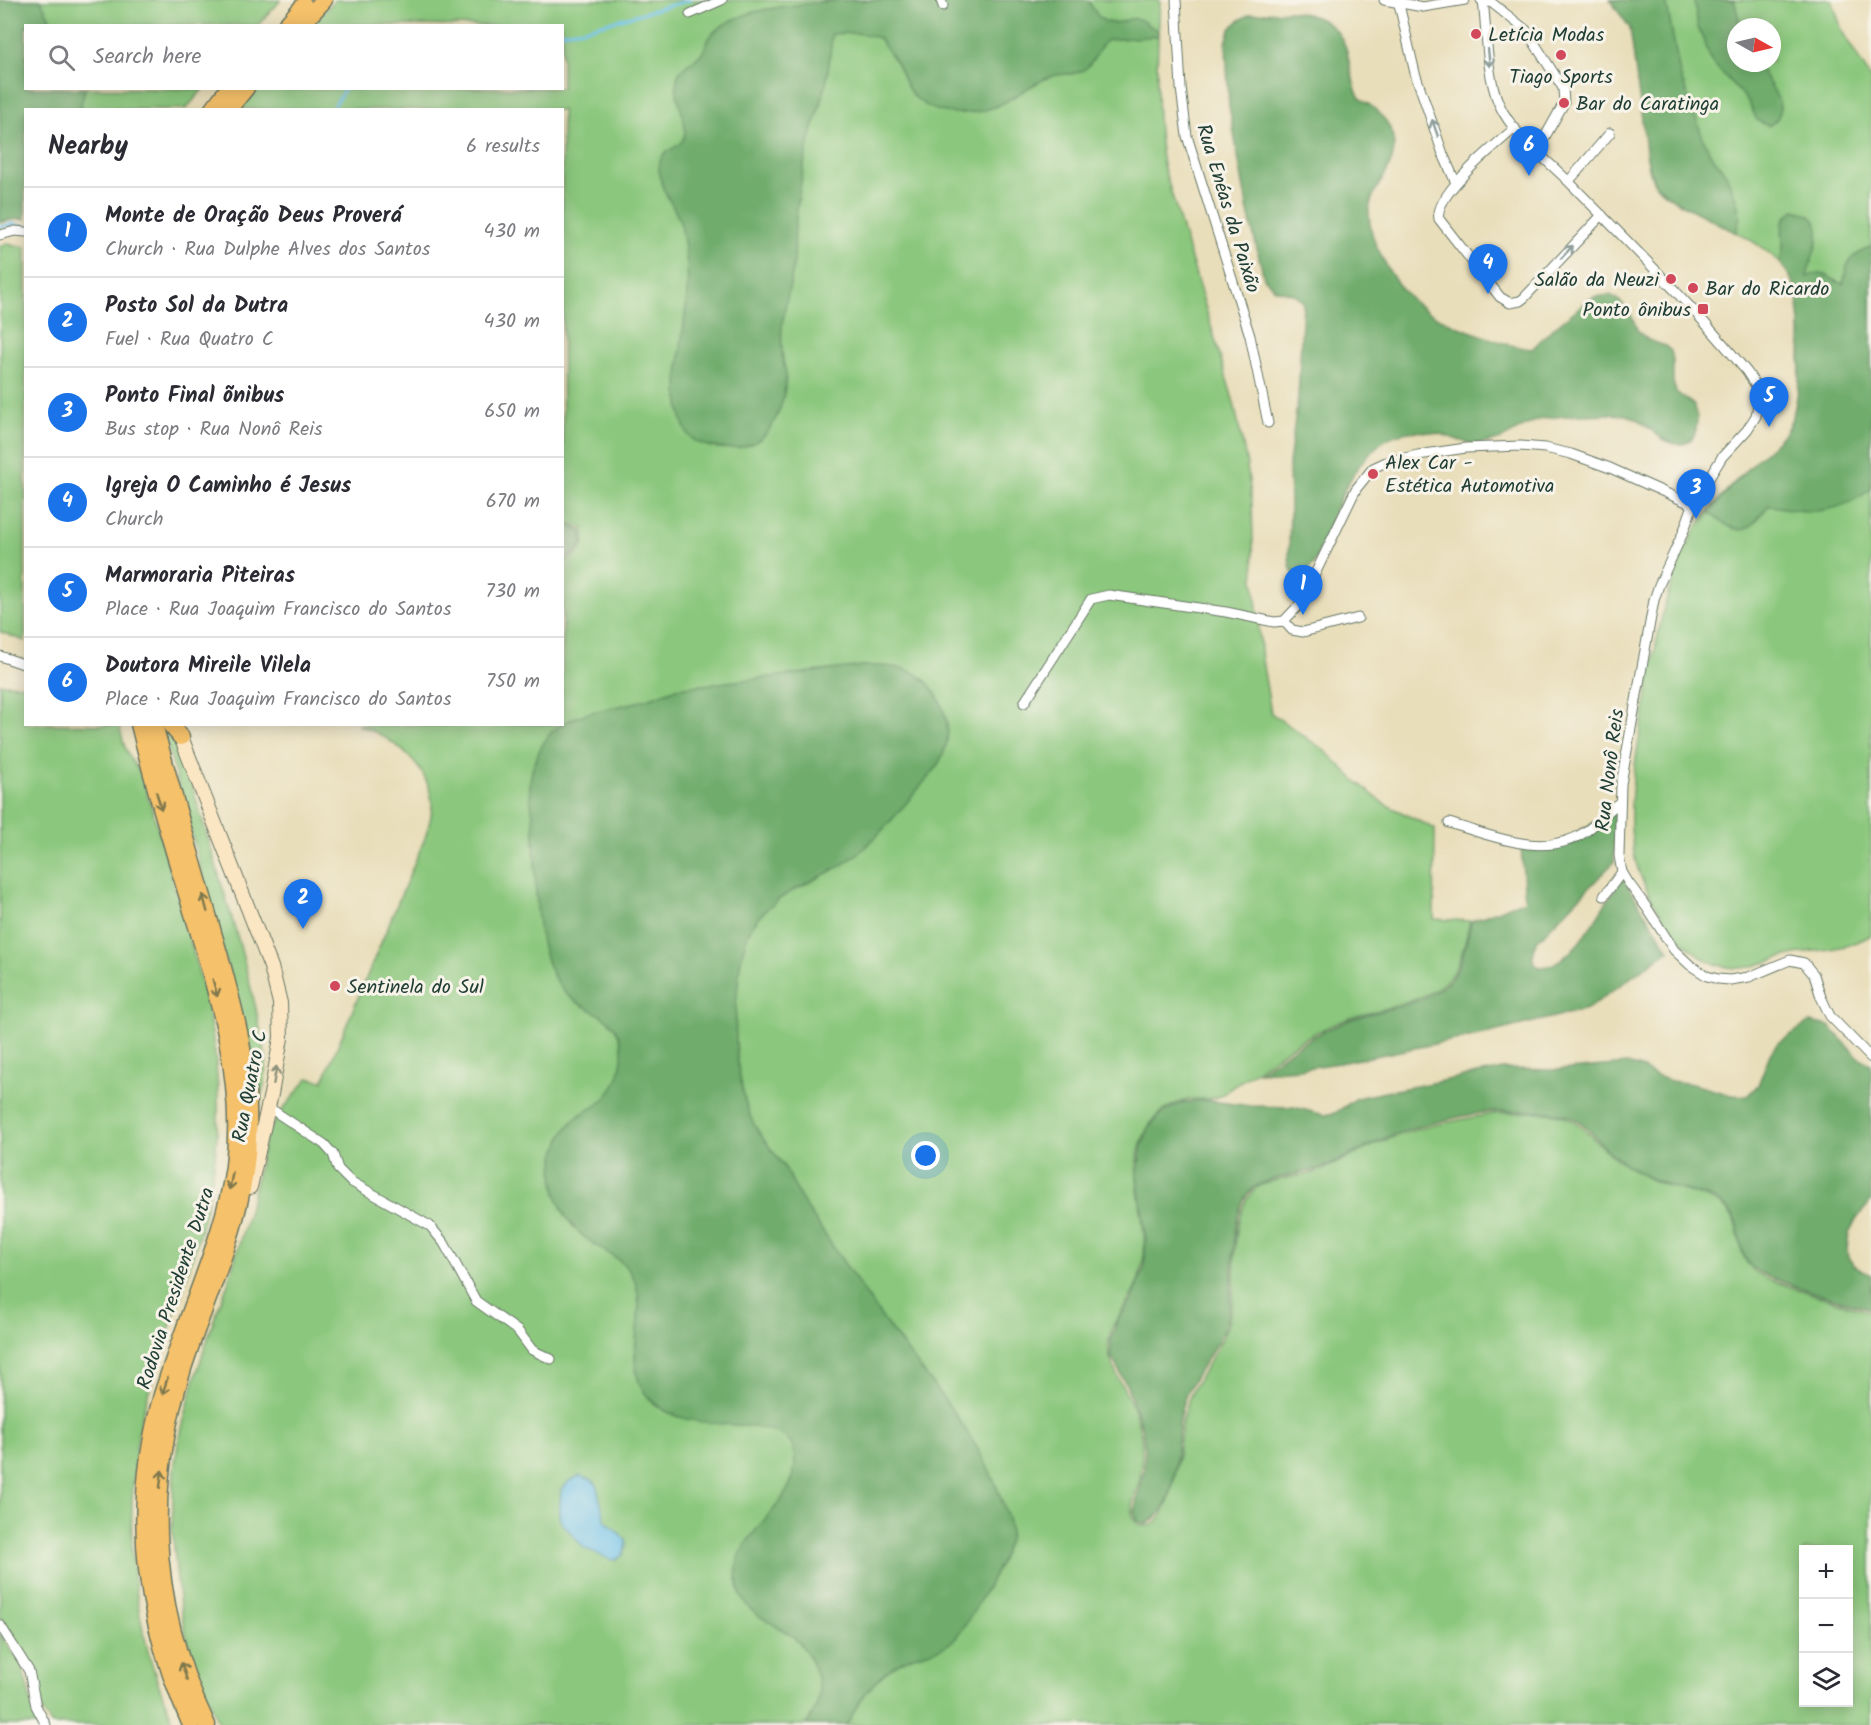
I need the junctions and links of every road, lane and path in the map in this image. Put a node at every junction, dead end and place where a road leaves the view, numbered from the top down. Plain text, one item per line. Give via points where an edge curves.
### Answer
1 (309, 0) edge
2 (324, 0) edge
3 (722, 0) edge
4 (1176, 0) edge
5 (1384, 0) edge
6 (1465, 0) edge
7 (1482, 0) edge
8 (1398, 2) edge
9 (690, 14) dead end
10 (287, 24) edge
11 (302, 24) edge
12 (228, 90) edge
13 (244, 90) edge
14 (214, 108) edge
15 (230, 108) edge
16 (1515, 128) junction
17 (1610, 134) dead end
18 (1537, 151) junction
19 (1569, 181) junction
20 (1456, 183) junction
21 (1602, 215) junction
22 (24, 231) edge
23 (0, 235) edge
24 (1268, 423) dead end
25 (1693, 505) junction
26 (1358, 618) dead end
27 (1284, 621) junction
28 (0, 656) edge
29 (24, 664) edge
30 (1024, 703) dead end
31 (135, 726) edge
32 (139, 726) edge
33 (155, 726) edge
34 (177, 729) edge
35 (148, 761) junction
36 (1620, 802) junction
37 (1449, 823) dead end
38 (1622, 872) junction
39 (1604, 896) dead end
40 (1871, 1058) edge
41 (272, 1109) dead end
42 (551, 1359) dead end
43 (179, 1388) junction
44 (0, 1625) edge
45 (46, 1725) edge
46 (191, 1725) edge
47 (207, 1725) edge

1 - 10 highway
2 - 11 highway
3 - 9 street
4 - 24 street, Rua Enéas da Paixão via 1180,88 1187,136 1250,336
5 - 8 street
6 - 8 street via 1423,7
7 -> 16 street, Rua Nonô Reis via 1494,90
7 - 18 street via 1526,30 1563,88 1564,103
20 -> 8 street via 1415,74
12 - 14 highway
13 - 15 highway
16 - 18 street, Rua Nonô Reis
16 - 20 street
17 - 19 street
18 - 19 street, Rua Nonô Reis
19 - 21 street, Rua Nonô Reis
20 -> 21 street via 1441,203 1439,219 1500,297 1510,303 1524,298
21 - 25 street, Rua Nonô Reis via 1680,294 1758,389 1754,421 1726,450
22 - 23 street
25 - 27 street via 1610,468 1545,448 1466,448 1386,462 1373,468 1356,489 1301,603
25 - 36 street, Rua Nonô Reis via 1654,600
26 - 27 street via 1303,632 1292,630
27 - 30 street via 1162,602 1101,596 1091,599
28 - 29 street
31 - 35 highway
32 - 35 highway, Rodovia Presidente Dutra
43 -> 33 highway, Rodovia Presidente Dutra via 242,1194 249,1104 236,1011
43 -> 34 street, Rua Quatro C via 245,1209 271,1094 281,1020 271,967
35 -> 46 highway, Rodovia Presidente Dutra via 225,1027 236,1117 234,1168 223,1221 162,1395 146,1486 150,1600 167,1665
36 - 37 street via 1584,833 1555,844 1513,842
36 - 38 street, Rua Nonô Reis via 1618,838
38 - 39 street
38 - 40 street, Rua Nonô Reis via 1674,950 1707,976 1742,979 1790,960 1808,966 1826,1010
41 - 42 street via 324,1144 350,1181 430,1226 444,1243 476,1301 518,1331 532,1350
47 -> 43 highway, Rodovia Presidente Dutra via 187,1680 169,1621 159,1554 160,1484
44 - 45 street via 29,1671 36,1706

